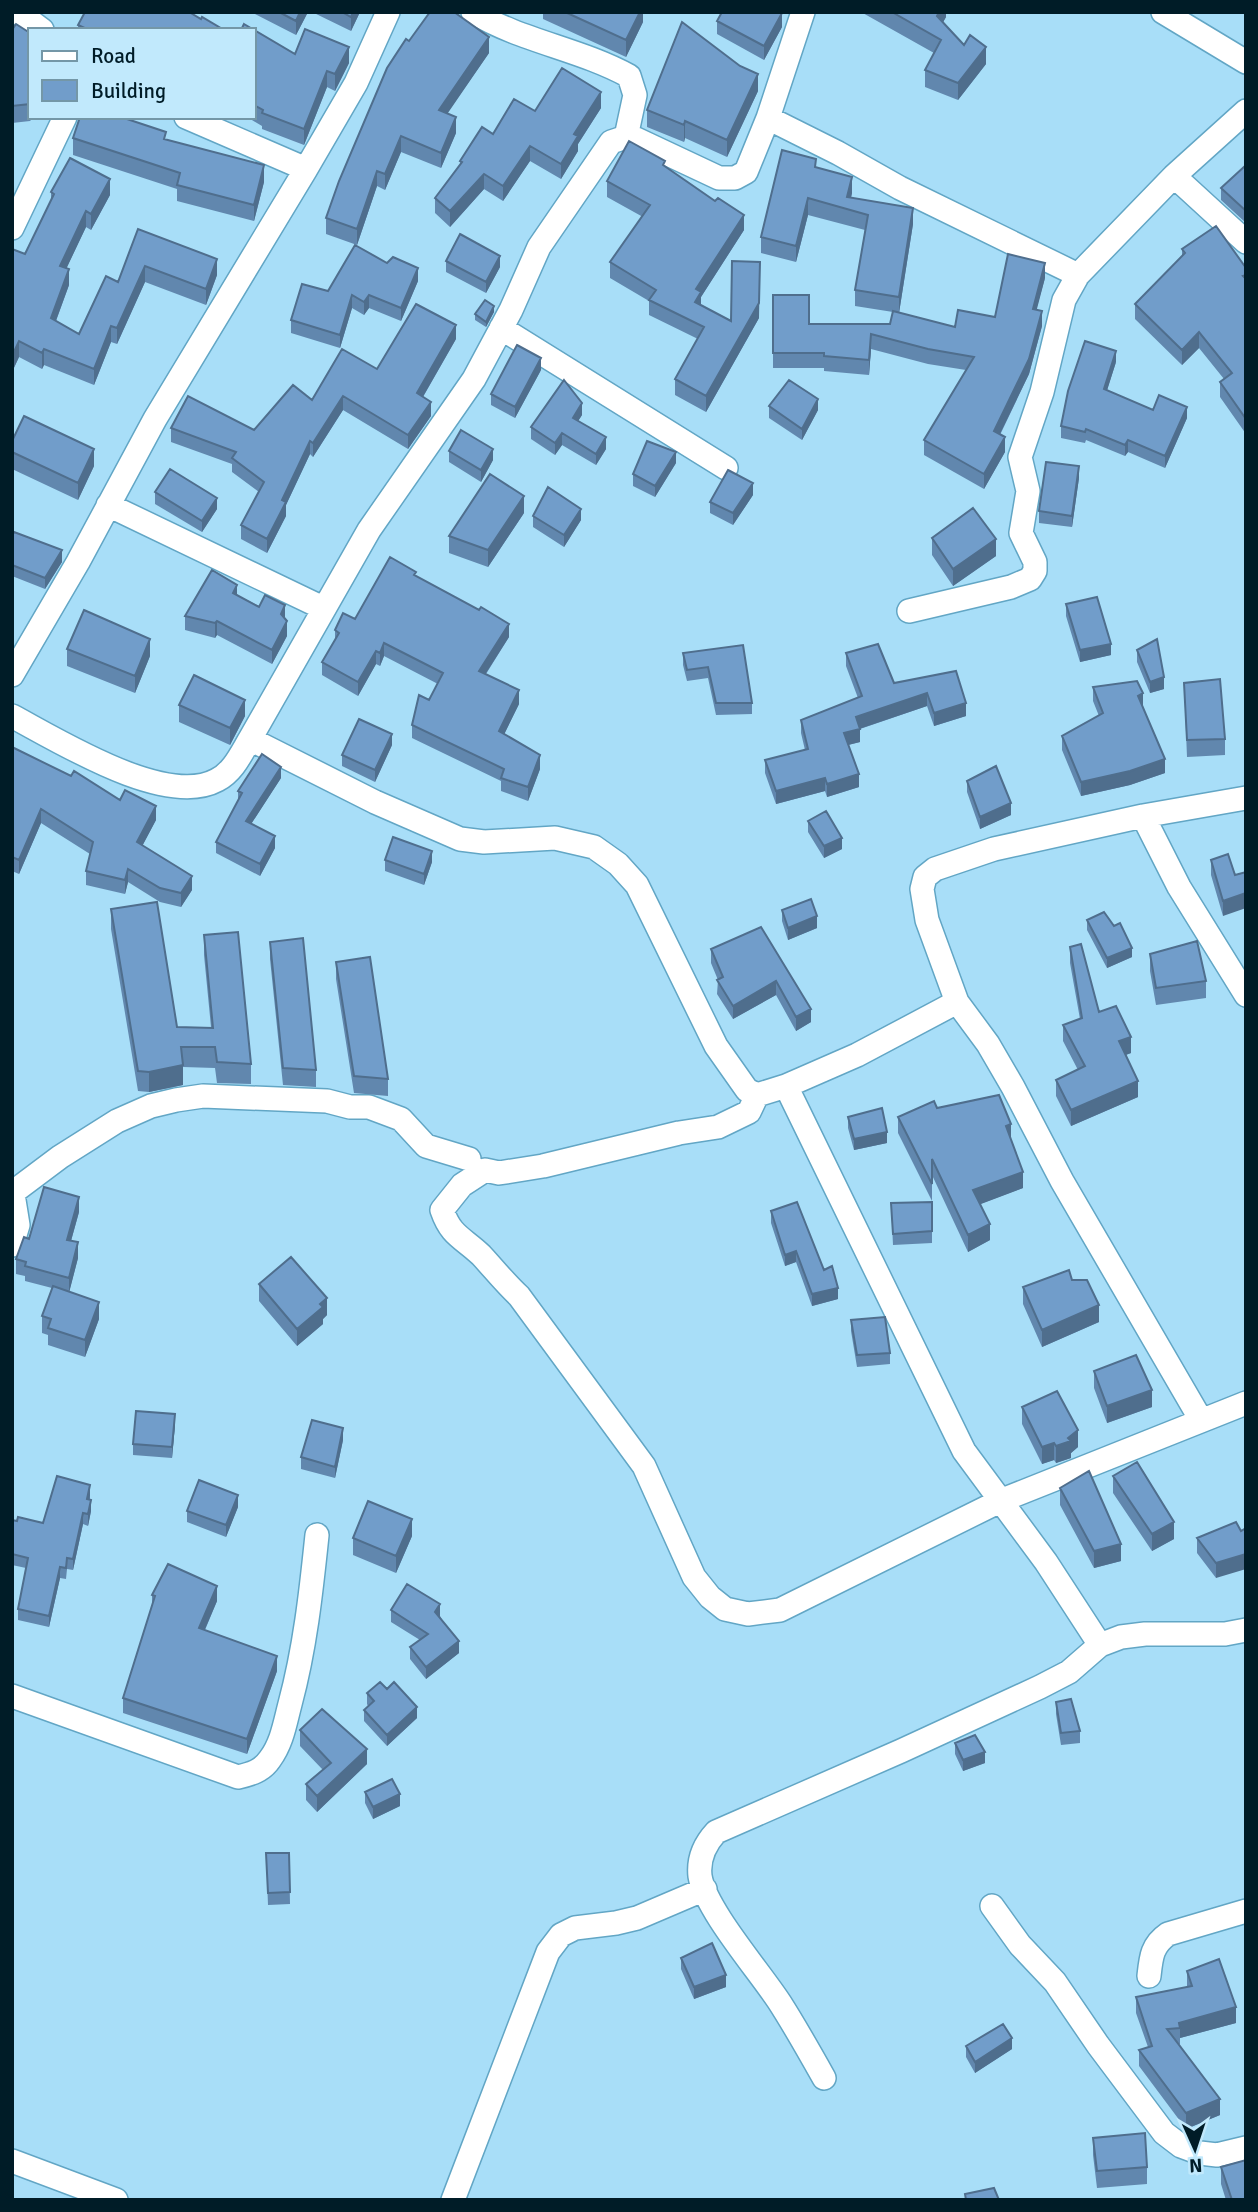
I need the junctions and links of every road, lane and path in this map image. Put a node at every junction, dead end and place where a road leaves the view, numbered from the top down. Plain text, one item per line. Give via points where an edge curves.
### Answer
1 (18, 12) edge
2 (388, 12) edge
3 (473, 12) edge
4 (803, 12) edge
5 (1163, 12) edge
6 (38, 28) edge
7 (1246, 62) edge
8 (1246, 111) edge
9 (768, 118) junction
10 (64, 119) edge
11 (191, 119) edge
12 (626, 137) junction
13 (306, 169) junction
14 (1174, 176) junction
15 (12, 228) edge
16 (1246, 242) edge
17 (1078, 275) junction
18 (501, 328) junction
19 (726, 468) edge
20 (108, 505) junction
21 (323, 608) junction
22 (909, 611) dead end
23 (12, 675) edge
24 (12, 716) edge
25 (250, 739) junction
26 (1246, 798) edge
27 (1143, 816) junction
28 (1246, 995) edge
29 (957, 1002) junction
30 (786, 1086) junction
31 (757, 1095) junction
32 (469, 1160) dead end
33 (13, 1194) edge
34 (12, 1245) edge
35 (1246, 1403) edge
36 (1200, 1420) junction
37 (1000, 1501) junction
38 (317, 1535) dead end
39 (1246, 1630) edge
40 (1100, 1645) junction
41 (12, 1696) edge
42 (705, 1889) junction
43 (992, 1906) dead end
44 (1246, 1911) edge
45 (1149, 1976) dead end
46 (824, 2078) dead end
47 (1246, 2148) edge
48 (12, 2161) edge
49 (116, 2200) edge
50 (453, 2200) edge

1 - 6 street
2 - 13 street via 356,83
3 - 12 street via 629,76 635,95
4 - 9 street
5 - 7 street
8 - 14 street
9 - 12 street via 746,172 734,178 719,178
9 - 17 street
10 - 15 street
11 - 13 street
12 - 18 street via 611,142 539,247
13 - 20 street
14 - 16 street
14 - 17 street
17 - 22 street via 1064,300 1042,392 1020,457 1028,491 1021,533 1035,571 1030,579 1011,587
18 - 19 street
18 - 21 street via 474,379 369,530
20 - 21 street
20 - 23 street
21 - 25 street
24 - 25 street via 115,768 178,788 204,786 219,779 233,767
25 - 31 street via 460,839 555,838 594,847 637,885 716,1046 747,1090
26 - 27 street
27 - 28 street via 1179,887
27 - 29 street via 994,849 935,869 925,877 922,889 927,920
29 - 30 street
29 - 36 street via 1013,1087
30 - 31 street
30 - 37 street via 964,1451
31 - 37 street via 749,1112 718,1127 543,1166 499,1173 485,1170 462,1185 442,1210 447,1225 519,1296 631,1448 644,1466 694,1577 725,1609 748,1614 780,1610
32 - 33 street via 426,1146 401,1119 369,1107 204,1097 150,1106 117,1121
33 - 34 street via 18,1225
35 - 36 street
36 - 37 street
37 - 40 street
38 - 41 street via 301,1661 281,1739 261,1769 238,1777
39 - 40 street via 1144,1634
40 - 42 street via 1050,1682 716,1832 701,1858
42 - 46 street
42 - 50 street via 637,1917 575,1928 561,1935 548,1952
43 - 47 street via 1055,1982 1164,2133 1200,2153 1217,2155
44 - 45 street via 1168,1934 1152,1949
48 - 49 street

